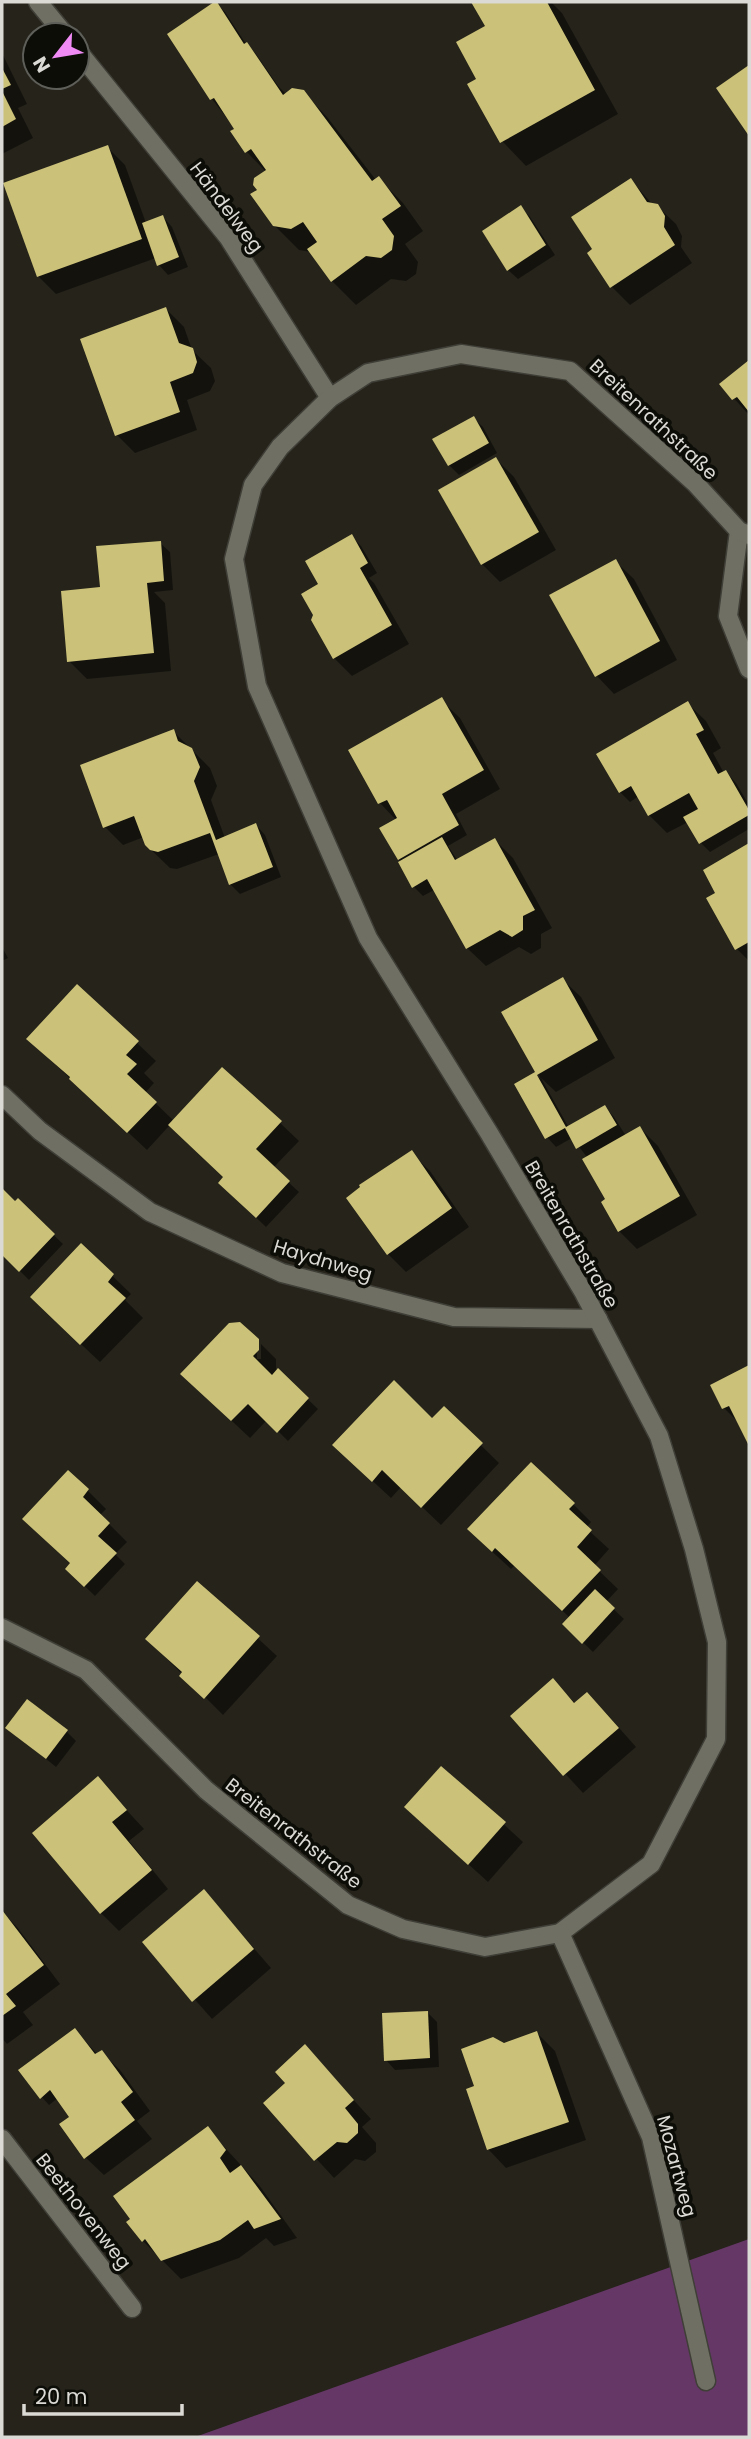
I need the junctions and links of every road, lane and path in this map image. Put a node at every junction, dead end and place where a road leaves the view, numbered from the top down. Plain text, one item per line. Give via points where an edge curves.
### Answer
1 (38, 2) edge
2 (54, 21) edge
3 (91, 67) edge
4 (330, 398) junction
5 (744, 533) edge
6 (749, 669) edge
7 (2, 1096) edge
8 (598, 1319) junction
9 (2, 1628) edge
10 (560, 1933) junction
11 (2, 2139) edge
12 (132, 2308) dead end
13 (706, 2381) dead end

1 - 2 street
3 - 4 street, Händelweg via 228,237
4 - 5 street, Breitenrathstraße via 368,373 461,354 570,370
4 - 8 street, Breitenrathstraße via 280,447 253,485 234,559 257,686 368,938
5 - 6 street via 728,616
7 - 8 street, Haydnweg via 40,1131 150,1212 282,1273 454,1317
8 - 10 street, Breitenrathstraße via 659,1436 694,1549 717,1642 716,1739 650,1864
9 - 10 street, Breitenrathstraße via 86,1670 206,1790 348,1905 403,1929 485,1947
10 - 13 street, Mozartweg via 651,2137
11 - 12 street, Beethovenweg

